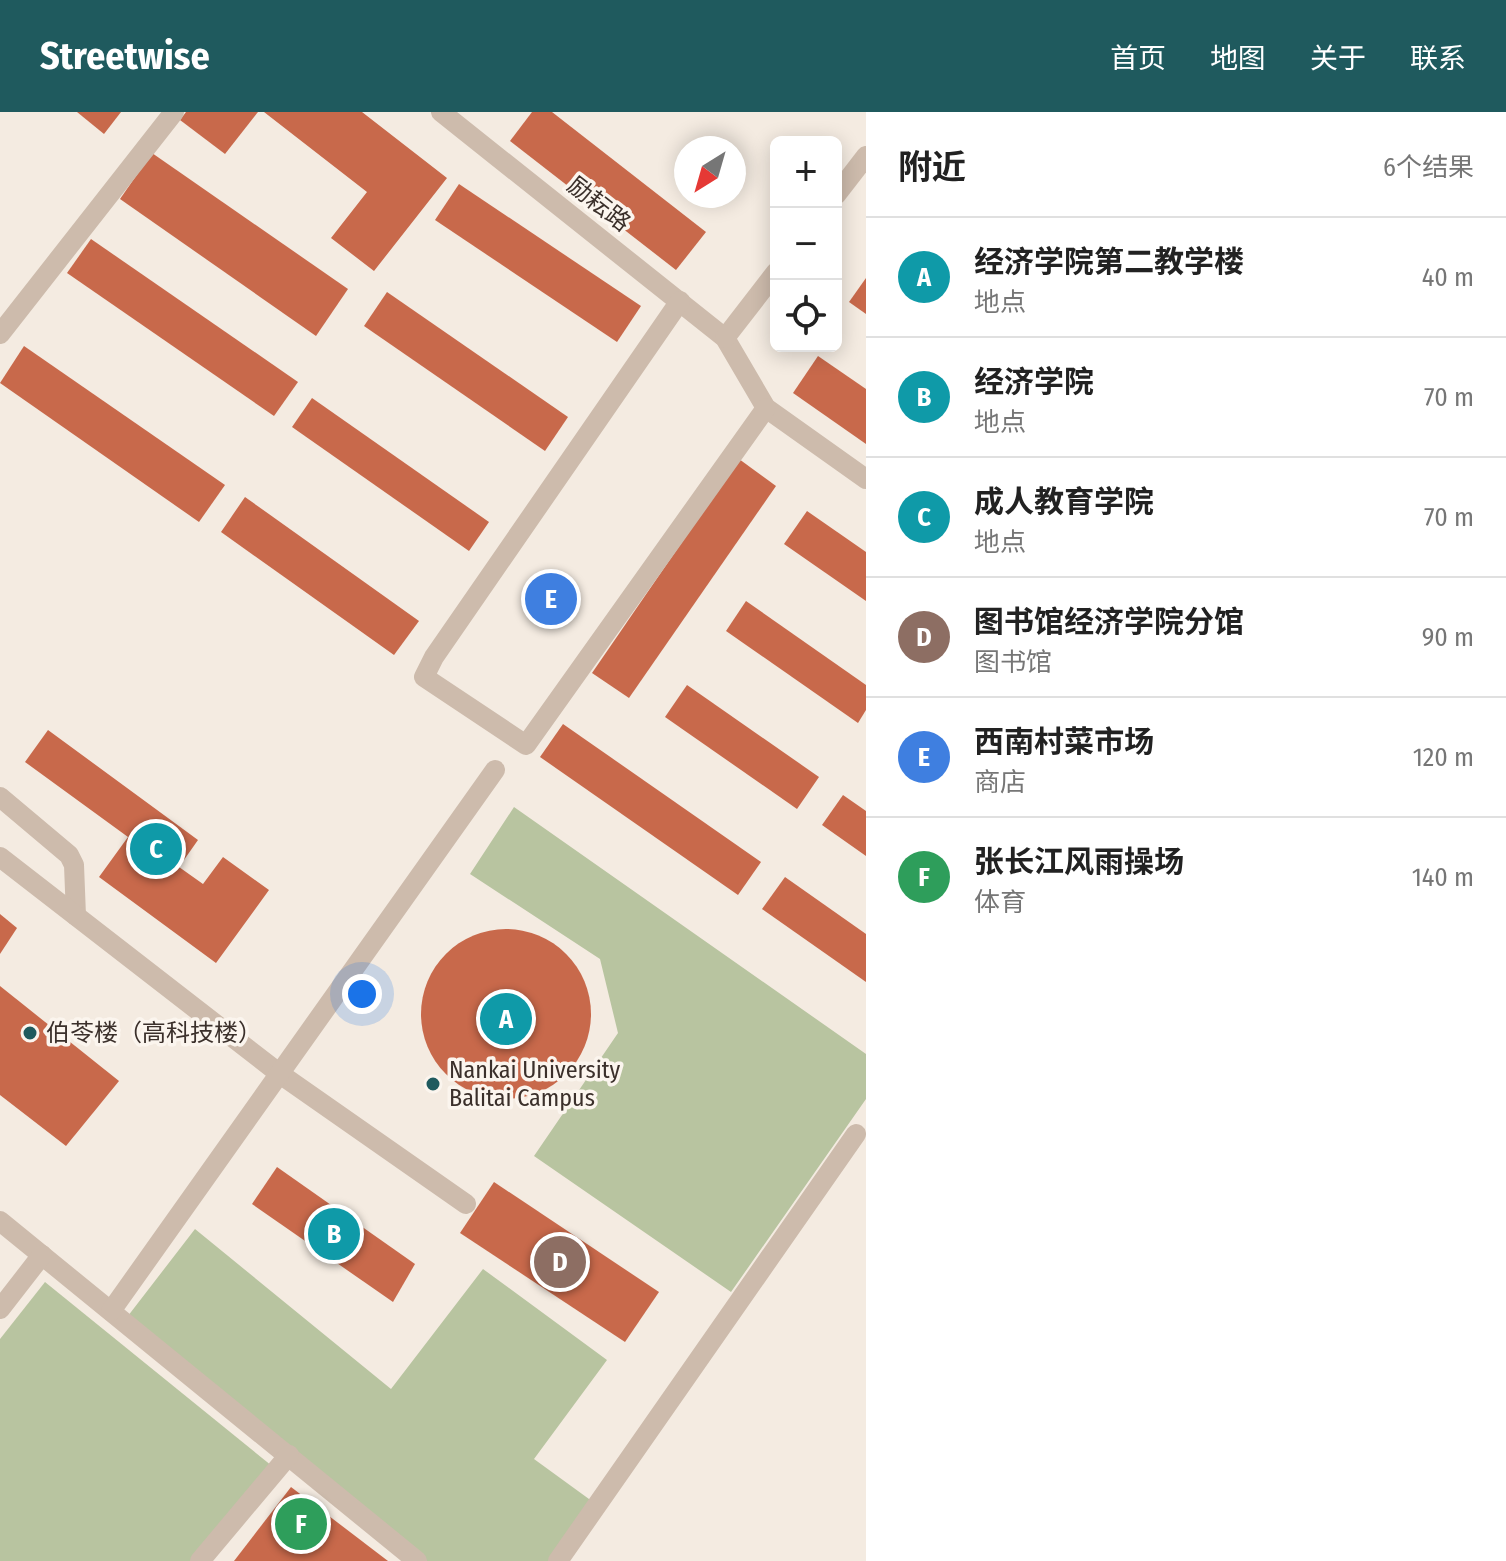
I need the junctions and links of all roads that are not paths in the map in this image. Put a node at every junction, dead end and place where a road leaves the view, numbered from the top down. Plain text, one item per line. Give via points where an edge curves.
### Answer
1 (174, 112) edge
2 (441, 112) edge
3 (865, 157) edge
4 (842, 187) edge
5 (770, 280) edge
6 (680, 301) junction
7 (0, 334) edge
8 (725, 338) junction
9 (766, 408) junction
10 (866, 479) edge
11 (495, 770) dead end
12 (0, 797) edge
13 (0, 857) edge
14 (76, 916) junction
15 (280, 1074) junction
16 (856, 1134) dead end
17 (466, 1204) dead end
18 (0, 1221) edge
19 (42, 1255) junction
20 (0, 1309) edge
21 (111, 1311) junction
22 (289, 1455) junction
23 (200, 1561) edge
24 (417, 1561) edge
25 (558, 1561) edge

1 - 7 street
2 - 6 street, 励耘路
3 - 4 street
5 - 8 street
6 - 8 street, 励耘路
6 - 9 street via 424,677 526,745
8 - 9 street
9 - 10 street
11 - 15 street
12 - 14 street via 69,855
13 - 14 street
14 - 15 street
15 - 17 street
15 - 21 street
16 - 25 street
18 - 19 street
19 - 20 street
19 - 21 street
21 - 22 street
22 - 23 street
22 - 24 street

